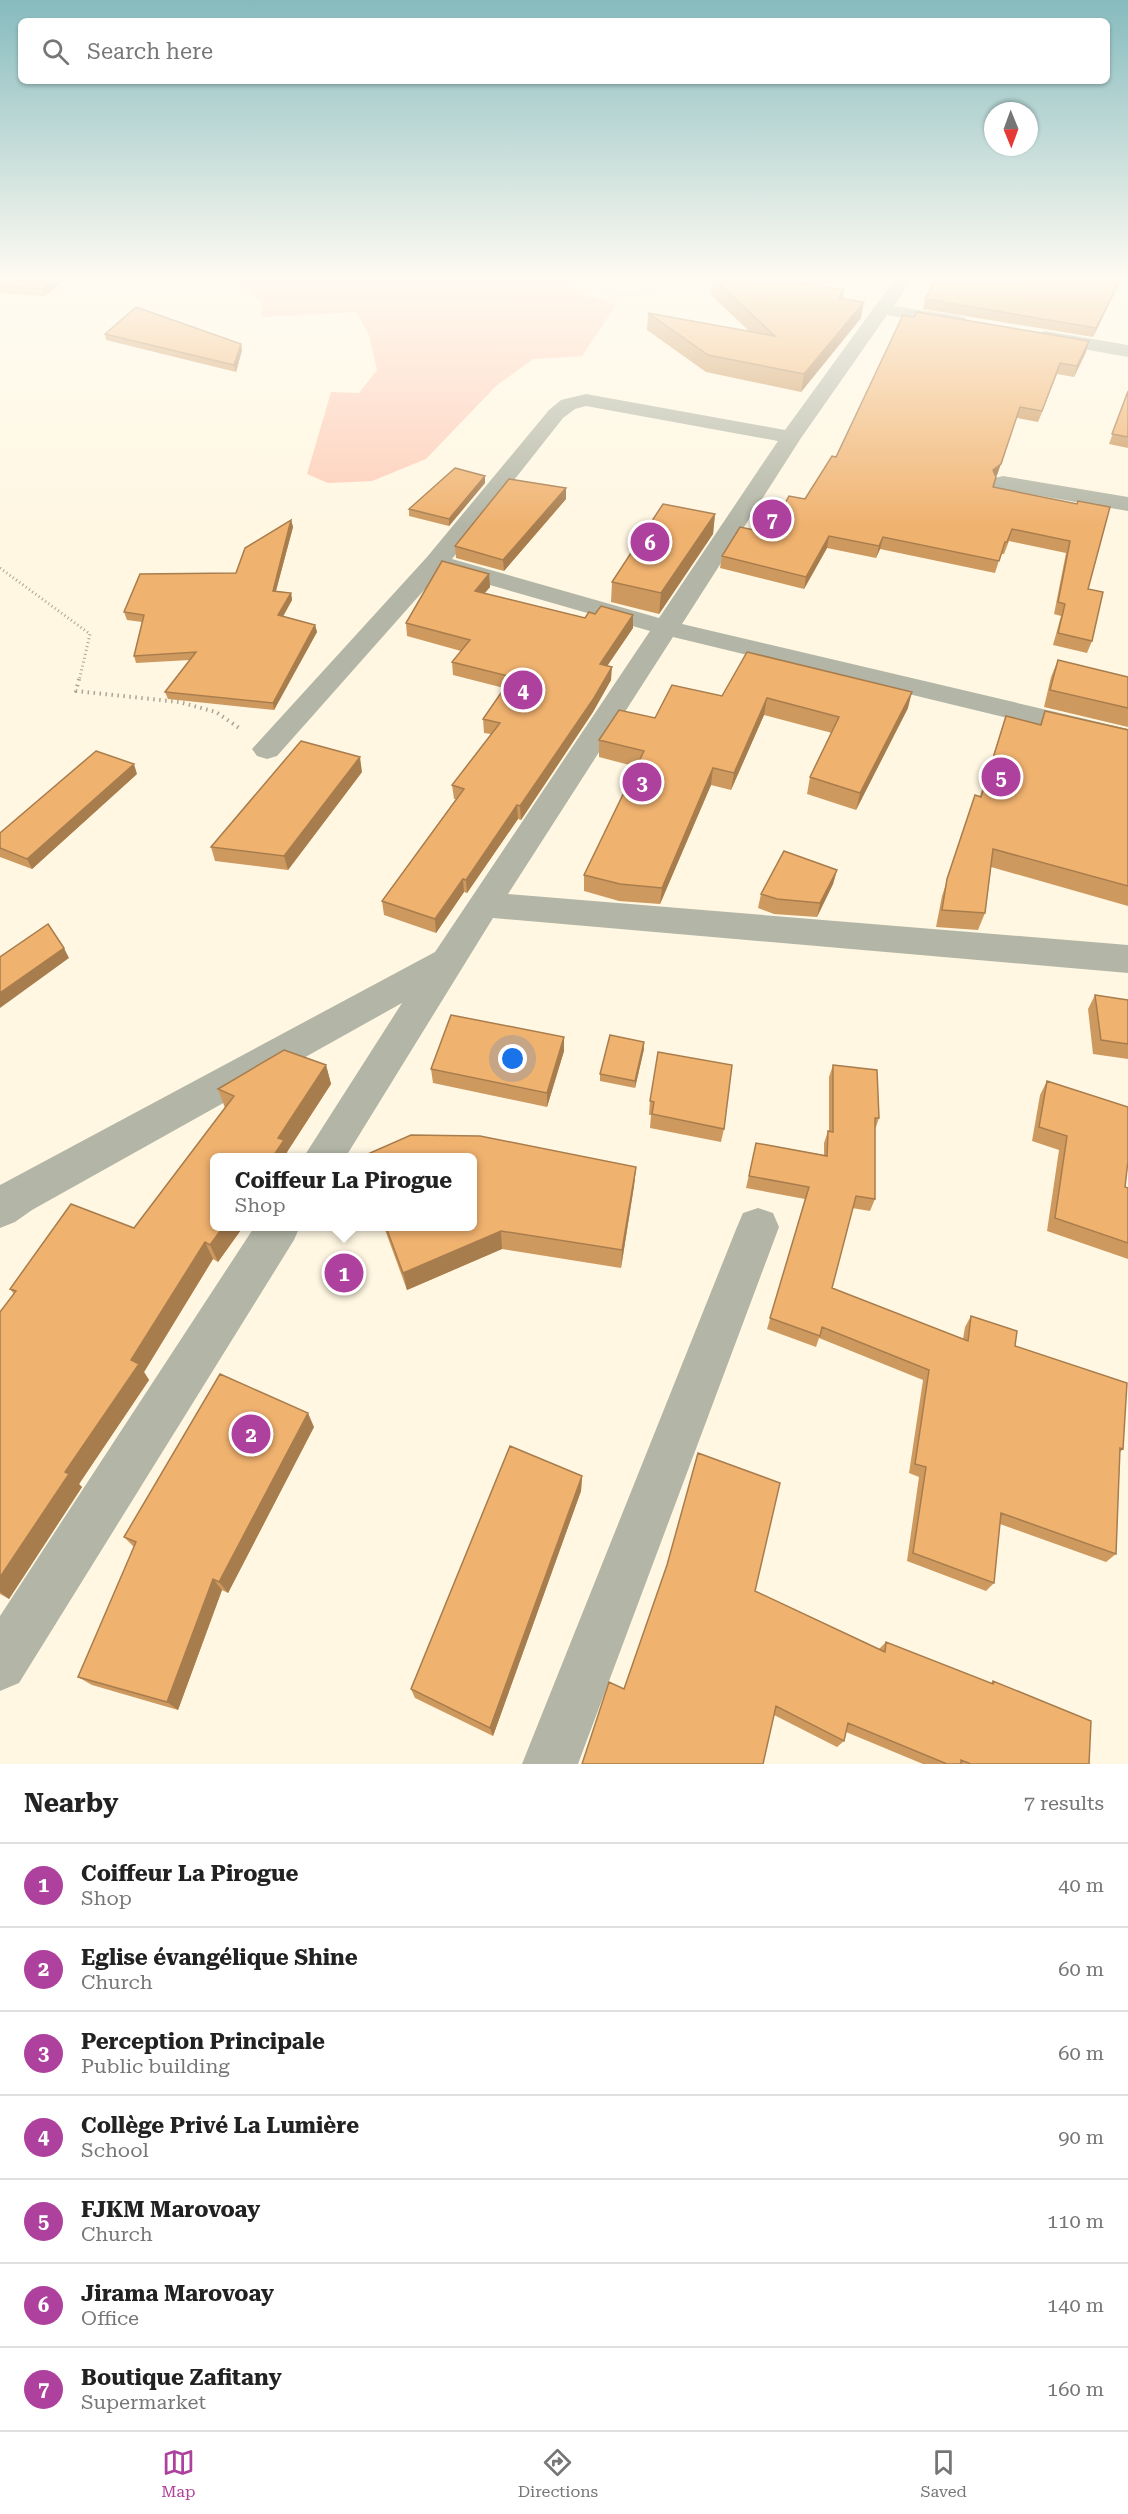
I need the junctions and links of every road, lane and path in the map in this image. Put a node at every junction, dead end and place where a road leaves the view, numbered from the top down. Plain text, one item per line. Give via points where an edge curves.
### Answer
1 (844, 362) edge
2 (791, 437) junction
3 (1003, 483) dead end
4 (1128, 504) edge
5 (436, 562) junction
6 (0, 567) edge
7 (667, 628) junction
8 (1128, 738) edge
9 (267, 749) joint
10 (484, 905) junction
11 (1128, 959) edge
12 (448, 960) junction
13 (326, 1153) edge
14 (0, 1209) edge
15 (758, 1227) dead end
16 (276, 1231) edge
17 (0, 1664) edge
18 (550, 1764) edge

1 - 2 street
2 - 5 street via 586,400 568,404
2 - 7 street
3 - 4 street
5 - 7 street
5 - 9 street
6 - 9 path via 90,634 76,691 179,702 216,712
7 - 8 street
7 - 10 street
10 - 11 street
10 - 12 street
12 - 13 street
12 - 14 street
15 - 18 street
16 - 17 street

